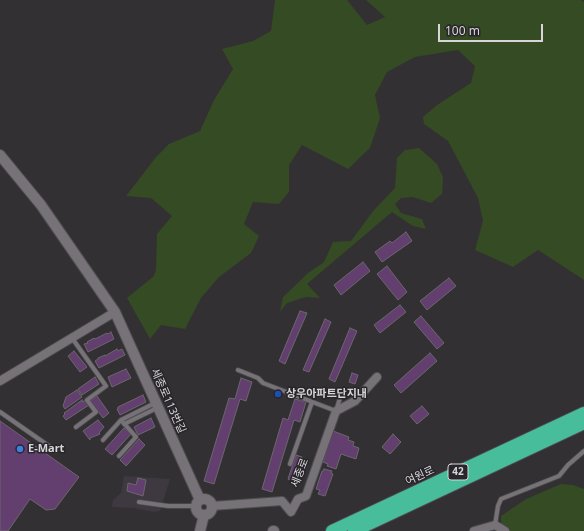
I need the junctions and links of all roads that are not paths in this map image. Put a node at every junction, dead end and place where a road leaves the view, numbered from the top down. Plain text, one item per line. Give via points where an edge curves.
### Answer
1 (0, 155) edge
2 (115, 312) junction
3 (72, 338) junction
4 (238, 370) dead end
5 (377, 377) dead end
6 (0, 381) edge
7 (340, 398) dead end
8 (312, 402) junction
9 (157, 405) junction
10 (336, 411) junction
11 (0, 412) edge
12 (584, 413) edge
13 (122, 422) junction
14 (584, 423) edge
15 (76, 427) dead end
16 (103, 440) dead end
17 (56, 451) dead end
18 (584, 451) edge
19 (119, 456) dead end
20 (290, 464) dead end
21 (468, 478) junction
22 (139, 502) dead end
23 (198, 503) junction
24 (212, 506) junction
25 (204, 515) junction
26 (495, 524) junction
27 (200, 531) edge
28 (332, 531) edge
29 (354, 531) edge
30 (366, 531) edge
31 (474, 531) edge
32 (505, 531) edge

1 - 2 street, 세종로113번길 via 42,205
2 - 3 street
2 - 9 street, 세종로113번길
3 - 6 street
3 - 15 lane via 106,386 87,400 96,412
4 - 8 lane via 258,378 263,383
5 - 10 street via 355,401
7 - 10 lane
8 - 10 lane
8 - 20 lane
9 - 13 lane
9 - 23 street, 세종로113번길
10 - 24 street, 세종로 via 306,496 298,499 291,512 282,502
11 - 17 lane
12 - 28 highway, 여원로 / 42
13 - 16 lane
13 - 19 lane via 136,437
14 - 21 highway, 여원로 / 42
18 - 26 lane via 559,476 502,499
21 - 29 highway, 여원로 / 42
21 - 30 highway
22 - 23 lane, 세종로 via 168,506
23 - 24 street, 세종로 via 208,500
23 - 25 street via 197,512
24 - 25 street via 209,513
25 - 27 street
26 - 31 street
26 - 32 street

